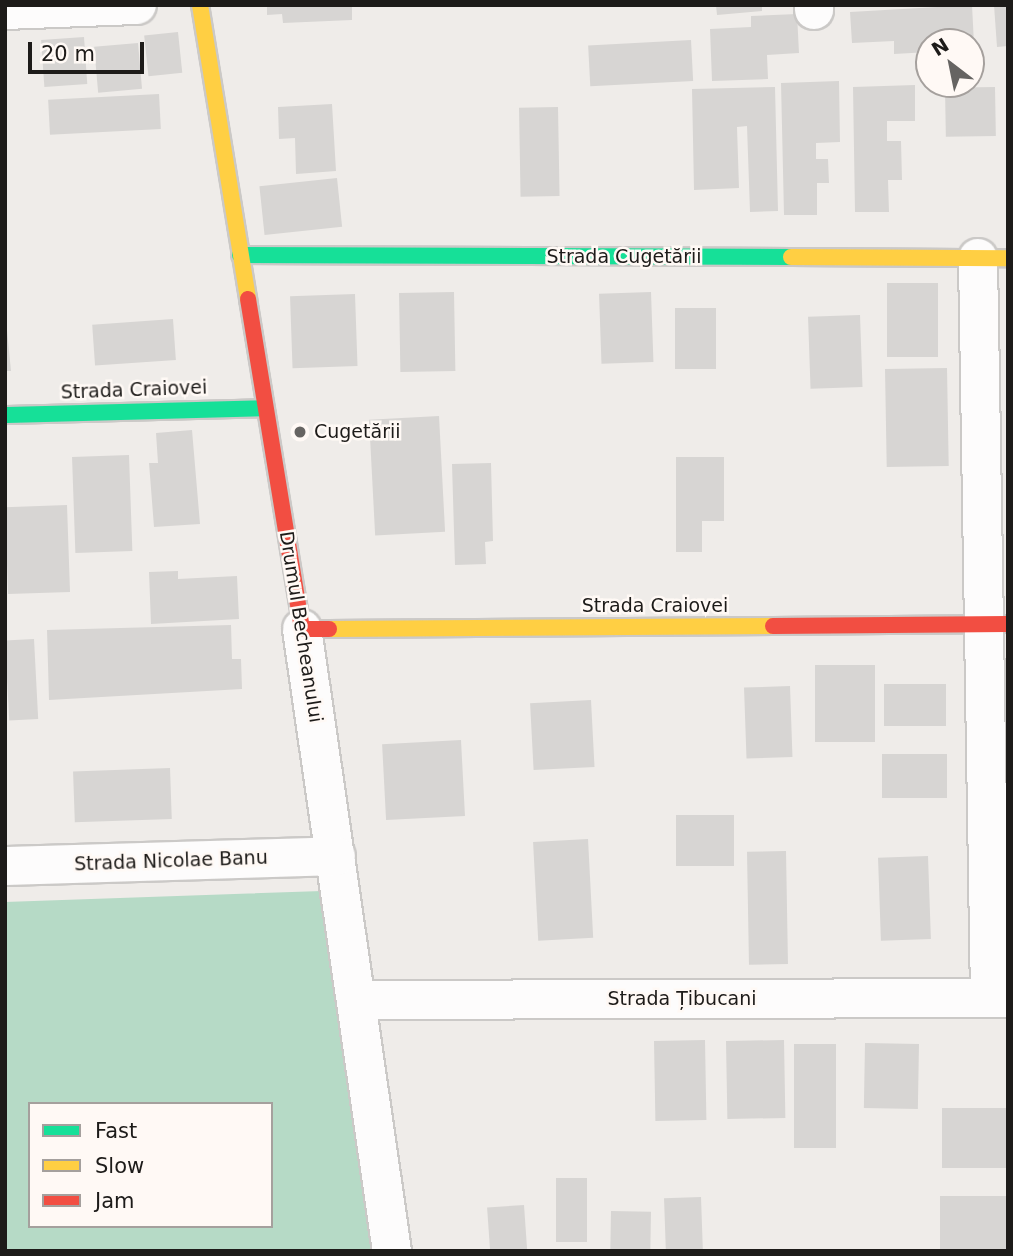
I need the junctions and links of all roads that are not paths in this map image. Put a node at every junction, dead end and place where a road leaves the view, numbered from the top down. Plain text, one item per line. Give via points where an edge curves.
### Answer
1 (136, 5) edge
2 (200, 5) edge
3 (5, 10) edge
4 (240, 256) junction
5 (993, 258) edge
6 (264, 408) junction
7 (5, 415) edge
8 (995, 624) edge
9 (302, 629) junction
10 (337, 856) junction
11 (5, 866) edge
12 (999, 998) edge
13 (357, 1000) junction
14 (392, 1251) edge

1 - 3 street
2 - 4 street, Drumul Becheanului
4 - 5 street, Strada Cugetării
4 - 6 street, Drumul Becheanului
5 - 8 street
6 - 7 street, Strada Craiovei
6 - 9 street, Drumul Becheanului
8 - 9 street, Strada Craiovei
8 - 12 street
9 - 10 street, Drumul Becheanului
10 - 11 street, Strada Nicolae Banu
10 - 13 street, Drumul Becheanului
12 - 13 street, Strada Țibucani
13 - 14 street, Drumul Becheanului

